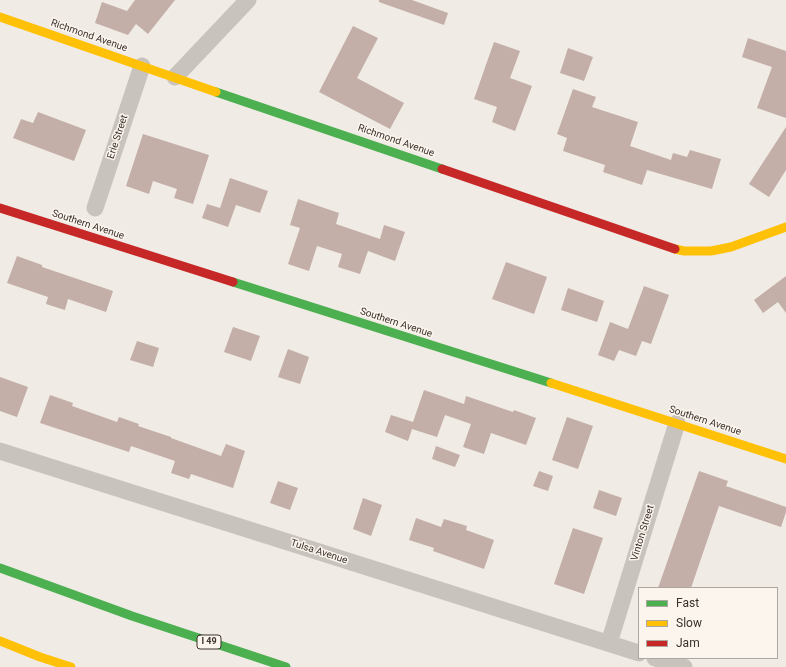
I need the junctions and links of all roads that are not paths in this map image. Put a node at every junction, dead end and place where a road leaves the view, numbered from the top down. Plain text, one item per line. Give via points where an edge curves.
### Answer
1 (248, 0) edge
2 (0, 17) edge
3 (142, 66) junction
4 (175, 77) junction
5 (0, 208) edge
6 (95, 208) dead end
7 (786, 227) edge
8 (678, 423) junction
9 (0, 451) edge
10 (786, 459) edge
11 (0, 568) edge
12 (0, 641) edge
13 (609, 643) junction
14 (638, 653) edge
15 (658, 659) edge
16 (71, 667) edge
17 (286, 667) edge
18 (684, 667) edge

1 - 4 street
2 - 3 main road, Richmond Avenue
3 - 4 main road, Richmond Avenue
3 - 6 street, Erie Street
4 - 7 main road, Richmond Avenue via 684,251 711,251 731,247
5 - 8 main road, Southern Avenue
8 - 10 main road, Southern Avenue
8 - 13 street, Vinton Street
9 - 13 street, Tulsa Avenue
11 - 17 main road, I 49 via 132,616
12 - 16 main road
13 - 14 street, Tulsa Avenue
15 - 18 street

